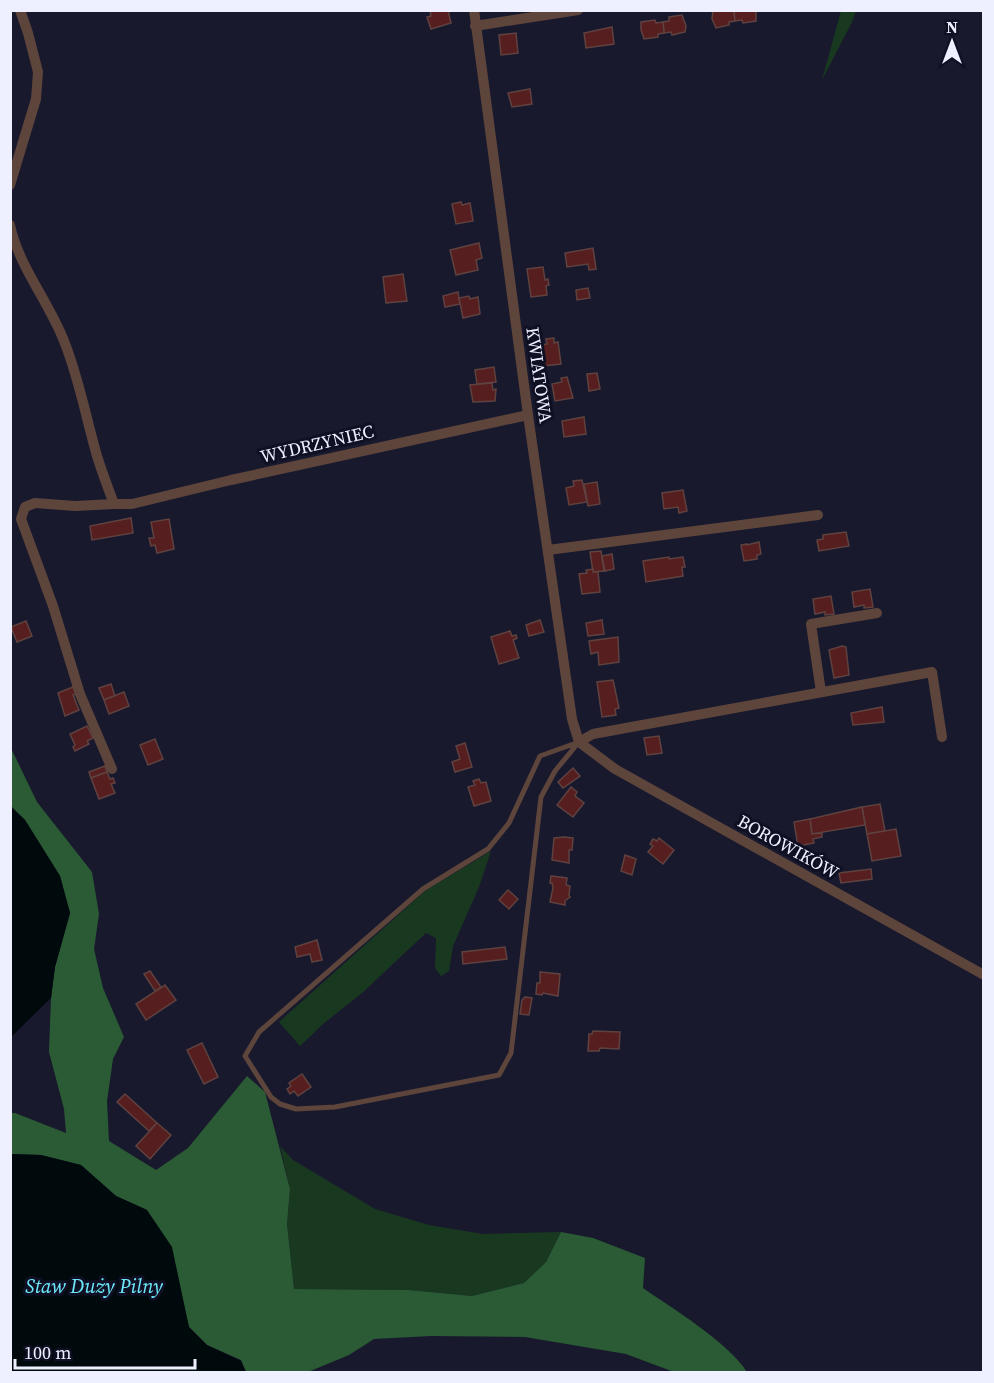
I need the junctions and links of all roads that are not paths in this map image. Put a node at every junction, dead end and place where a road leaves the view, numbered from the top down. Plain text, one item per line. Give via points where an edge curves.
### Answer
1 (20, 10) edge
2 (474, 10) edge
3 (578, 10) edge
4 (475, 26) junction
5 (10, 184) edge
6 (10, 225) edge
7 (528, 415) junction
8 (114, 504) junction
9 (818, 514) dead end
10 (548, 550) junction
11 (877, 613) dead end
12 (820, 692) junction
13 (942, 737) dead end
14 (579, 742) junction
15 (112, 769) dead end
16 (984, 975) edge

1 - 5 street via 38,72 36,99
2 - 4 street, KWIATOWA
3 - 4 street
4 - 7 street, KWIATOWA
6 - 8 street via 64,342
7 - 8 street, WYDRZYNIEC via 132,504
7 - 10 street, KWIATOWA
8 - 15 street, WYDRZYNIEC via 35,503 25,507 21,519 80,694
9 - 10 street
10 - 14 street, KWIATOWA via 572,719
11 - 12 street via 811,624
12 - 13 street via 932,672
12 - 14 street via 593,734
14 - 14 lane via 555,771 541,797 511,1053 499,1075 335,1107 296,1109 271,1097 245,1056 259,1032 423,889 488,849 509,823 540,756
14 - 16 street, BOROWIKÓW via 615,769

